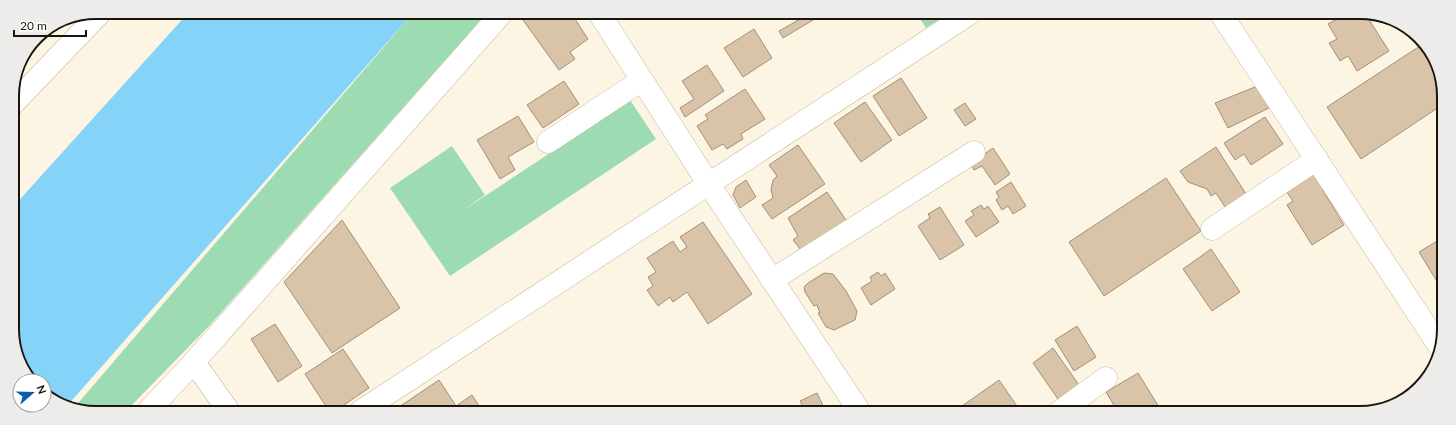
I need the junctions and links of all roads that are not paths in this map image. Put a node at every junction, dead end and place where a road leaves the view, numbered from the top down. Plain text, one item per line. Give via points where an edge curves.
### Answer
1 (94, 19) edge
2 (497, 19) edge
3 (603, 19) edge
4 (961, 19) edge
5 (1224, 19) edge
6 (642, 80) junction
7 (19, 98) edge
8 (548, 142) dead end
9 (974, 152) dead end
10 (1316, 159) junction
11 (708, 183) junction
12 (1212, 229) dead end
13 (772, 280) junction
14 (1436, 341) edge
15 (194, 362) junction
16 (1106, 378) dead end
17 (153, 406) edge
18 (225, 406) edge
19 (369, 406) edge
20 (856, 406) edge
21 (1067, 406) edge

1 - 7 street
2 - 15 street
3 - 6 street
4 - 11 street
5 - 10 street
6 - 8 street
6 - 11 street
9 - 13 street
10 - 12 street
10 - 14 street
11 - 13 street
11 - 19 street
13 - 20 street
15 - 17 street
15 - 18 street
16 - 21 street

